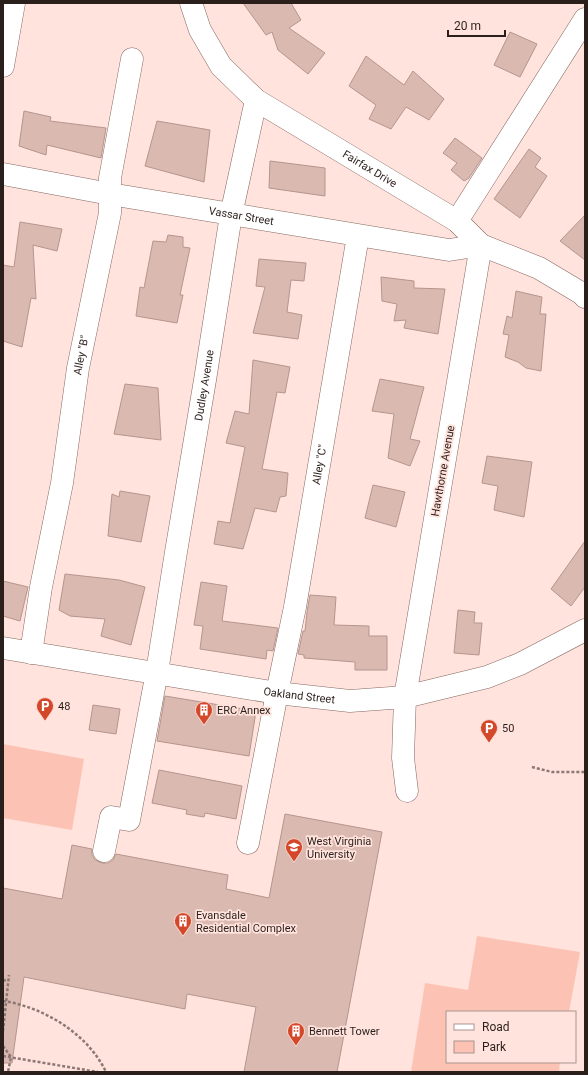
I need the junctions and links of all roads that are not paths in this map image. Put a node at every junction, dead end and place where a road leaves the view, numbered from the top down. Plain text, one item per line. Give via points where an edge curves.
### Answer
1 (14, 3) edge
2 (191, 3) edge
3 (585, 19) edge
4 (132, 59) dead end
5 (3, 66) edge
6 (256, 100) junction
7 (3, 174) edge
8 (110, 194) junction
9 (232, 215) junction
10 (457, 221) junction
11 (358, 236) junction
12 (481, 245) junction
13 (585, 297) edge
14 (585, 630) edge
15 (3, 648) edge
16 (31, 653) junction
17 (157, 672) junction
18 (277, 692) junction
19 (405, 697) junction
20 (407, 791) dead end
21 (248, 843) dead end
22 (104, 852) dead end

1 - 5 street
2 - 6 street, Fairfax Drive via 200,30 221,66
3 - 10 street
4 - 8 street, Alley "B" via 110,178
6 - 9 street, Dudley Avenue
6 - 10 street, Fairfax Drive
7 - 8 street, Vassar Street
8 - 9 street, Vassar Street
8 - 16 street, Alley "B" via 110,213 78,368 62,483
9 - 11 street, Vassar Street
9 - 17 street, Dudley Avenue
10 - 12 street, Fairfax Drive
11 - 12 street, Vassar Street via 449,250
11 - 18 street, Alley "C" via 297,599
12 - 13 street, Fairfax Drive via 539,268
12 - 19 street, Hawthorne Avenue
14 - 19 street, Oakland Street via 520,664 487,677
15 - 16 street, Oakland Street
16 - 17 street, Oakland Street
17 - 18 street, Oakland Street
17 - 22 street, Dudley Avenue via 129,820 111,817
18 - 19 street, Oakland Street via 350,701
18 - 21 street, Alley "C"
19 - 20 street, Hawthorne Avenue via 404,758

